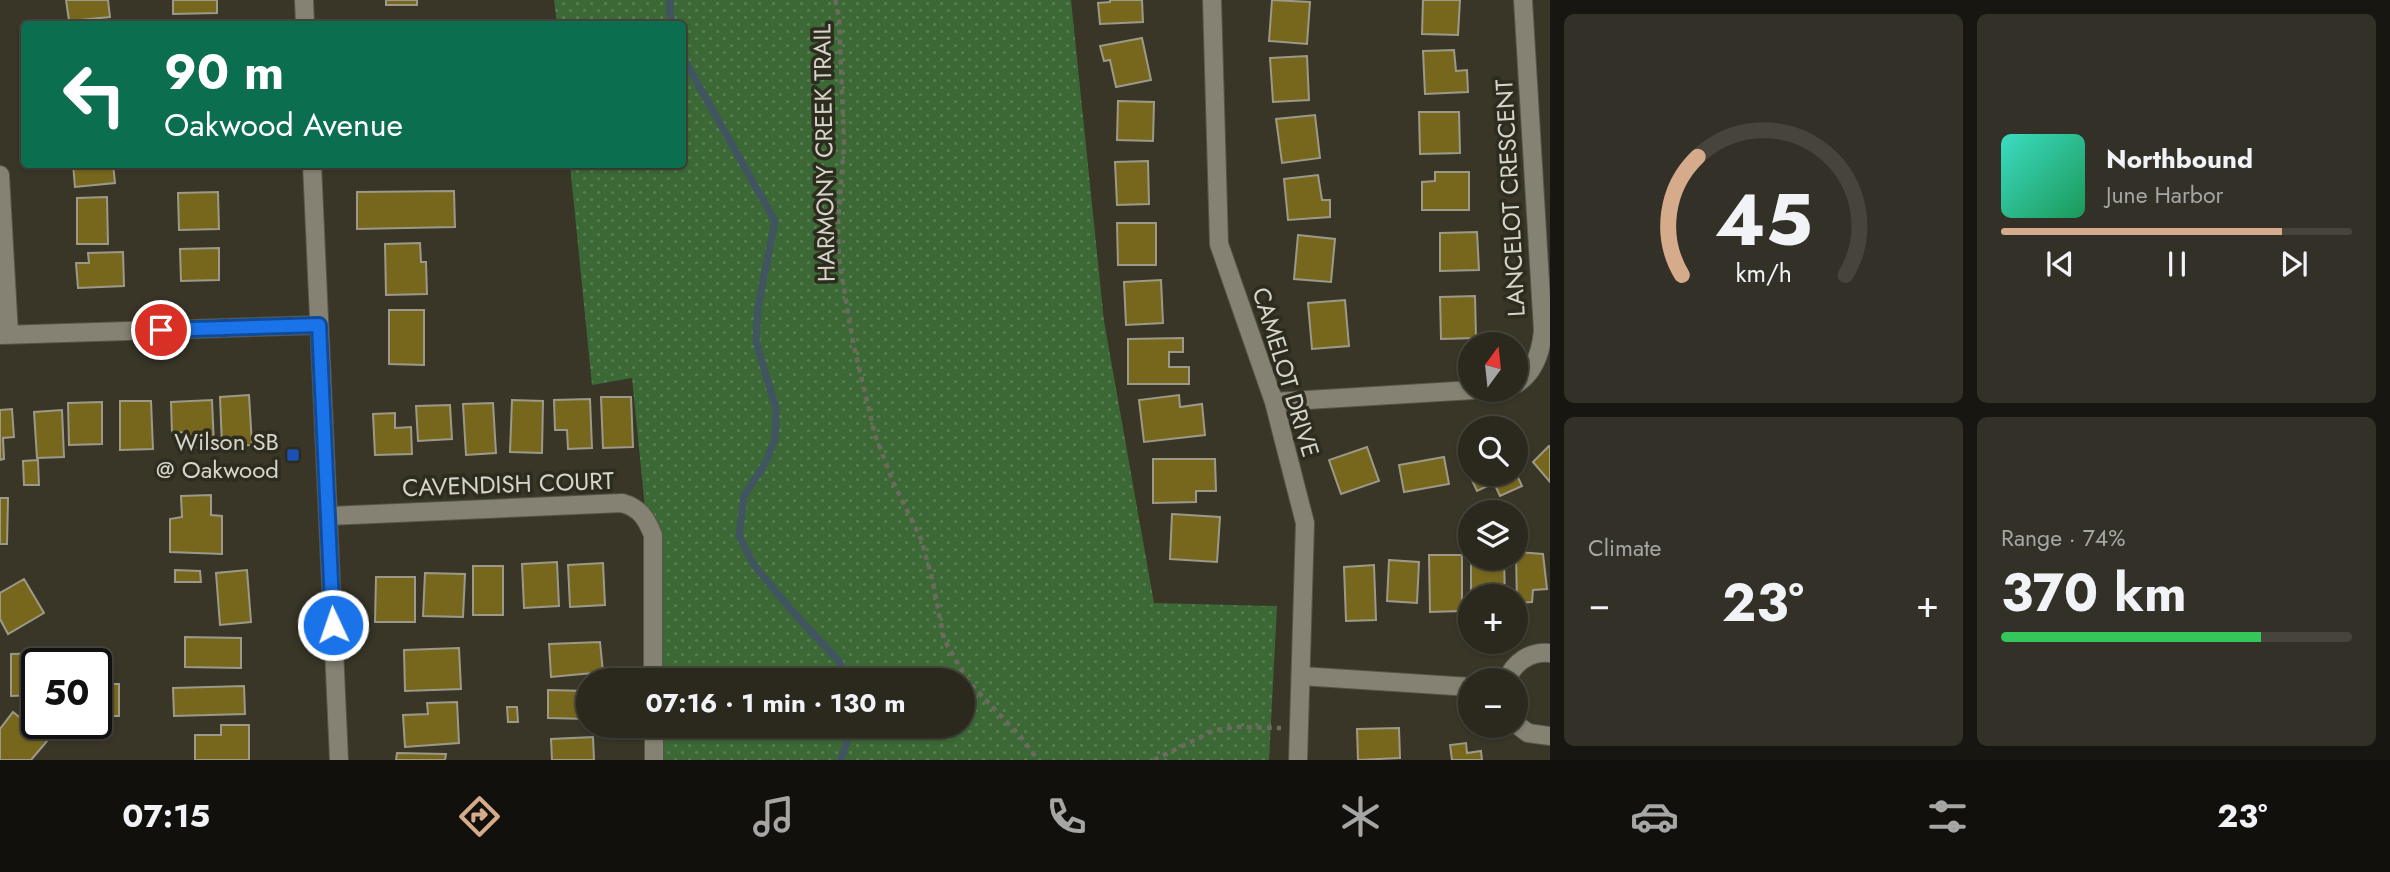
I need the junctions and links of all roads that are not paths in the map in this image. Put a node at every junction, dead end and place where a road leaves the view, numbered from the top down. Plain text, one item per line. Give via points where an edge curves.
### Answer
1 (304, 0) edge
2 (1212, 0) edge
3 (1523, 0) edge
4 (305, 21) edge
5 (312, 168) edge
6 (0, 175) edge
7 (319, 325) junction
8 (4, 334) edge
9 (1528, 373) edge
10 (1458, 391) edge
11 (1274, 402) junction
12 (329, 516) junction
13 (1550, 653) edge
14 (653, 668) edge
15 (1514, 668) edge
16 (1301, 676) junction
17 (1458, 686) edge
18 (1528, 733) edge
19 (1550, 736) edge
20 (654, 738) edge
21 (339, 760) edge
22 (654, 760) edge
23 (1298, 760) edge

1 - 4 street
2 - 11 street, CAMELOT DRIVE via 1219,244
3 - 9 street, LANCELOT CRESCENT via 1543,331 1541,350
5 - 7 street
6 - 8 street
7 - 8 street
7 - 12 street
10 - 11 street
11 - 16 street, CAMELOT DRIVE via 1305,523
12 - 14 street, CAVENDISH COURT via 622,503 635,507 653,535
12 - 21 street
13 - 15 street via 1528,656
16 - 17 street
16 - 23 street, CAMELOT DRIVE
18 - 19 street
20 - 22 street

